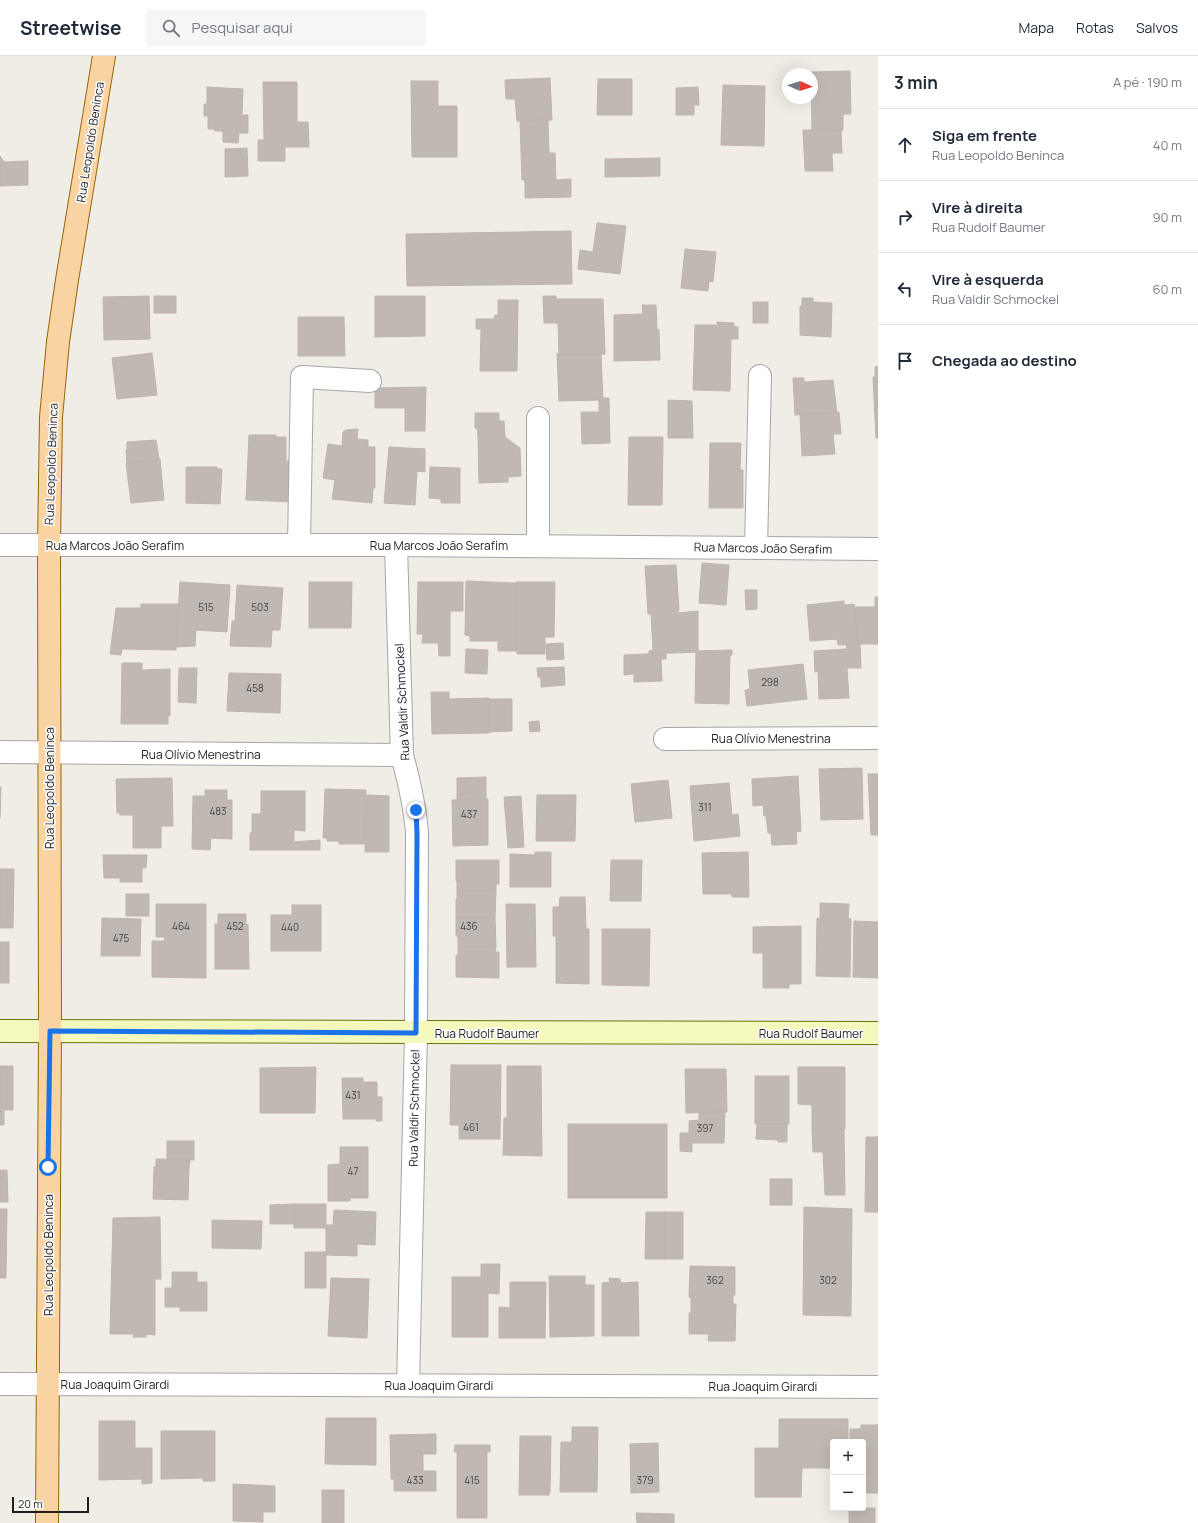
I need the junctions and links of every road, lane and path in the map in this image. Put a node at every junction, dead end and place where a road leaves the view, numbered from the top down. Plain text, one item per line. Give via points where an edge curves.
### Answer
1 (104, 56) edge
2 (760, 376) dead end
3 (370, 381) dead end
4 (538, 418) dead end
5 (299, 544) junction
6 (0, 545) edge
7 (49, 545) junction
8 (396, 545) junction
9 (538, 546) junction
10 (756, 548) junction
11 (878, 549) edge
12 (878, 738) edge
13 (665, 739) dead end
14 (0, 752) edge
15 (49, 752) junction
16 (402, 755) junction
17 (0, 1031) edge
18 (50, 1031) junction
19 (416, 1033) junction
20 (878, 1033) edge
21 (0, 1384) edge
22 (48, 1384) junction
23 (408, 1385) junction
24 (878, 1387) edge
25 (46, 1523) edge

1 - 7 main road, Rua Leopoldo Beninca via 58,342 51,417
2 - 10 street
3 - 5 street via 302,377
4 - 9 street
5 - 7 street, Rua Marcos João Serafim
5 - 8 street, Rua Marcos João Serafim
6 - 7 street, Rua Marcos João Serafim
7 - 15 main road, Rua Leopoldo Beninca
8 - 9 street, Rua Marcos João Serafim
8 - 16 street, Rua Valdir Schmockel
9 - 10 street, Rua Marcos João Serafim
10 - 11 street, Rua Marcos João Serafim
12 - 13 street, Rua Olívio Menestrina
14 - 15 street, Rua Olívio Menestrina
15 - 16 street, Rua Olívio Menestrina
15 - 18 main road, Rua Leopoldo Beninca
16 - 19 street, Rua Valdir Schmockel via 416,810
17 - 18 street, Rua Rudolf Baumer
18 - 19 street, Rua Rudolf Baumer
18 - 22 main road, Rua Leopoldo Beninca
19 - 20 street, Rua Rudolf Baumer
19 - 23 street, Rua Valdir Schmockel
21 - 22 street, Rua Joaquim Girardi
22 - 23 street, Rua Joaquim Girardi
22 - 25 main road, Rua Leopoldo Beninca
23 - 24 street, Rua Joaquim Girardi

